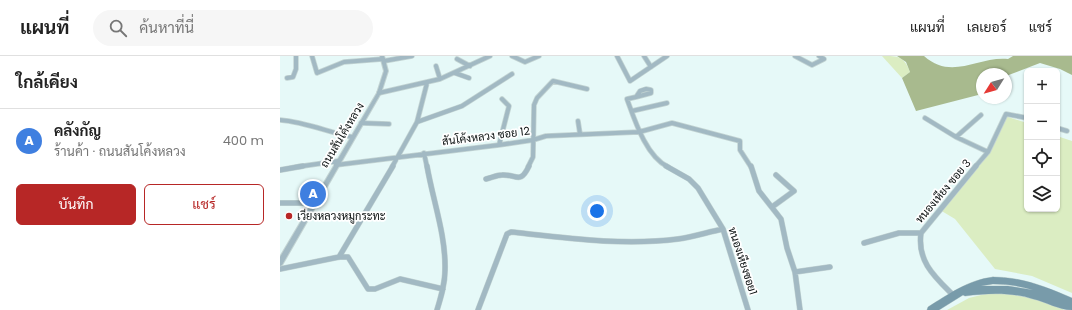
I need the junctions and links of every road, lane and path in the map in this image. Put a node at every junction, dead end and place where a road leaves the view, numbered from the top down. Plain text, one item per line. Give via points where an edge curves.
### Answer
1 (296, 56) edge
2 (312, 56) edge
3 (412, 56) edge
4 (490, 56) edge
5 (512, 56) edge
6 (538, 56) edge
7 (617, 56) edge
8 (644, 56) edge
9 (667, 56) edge
10 (795, 56) edge
11 (820, 56) edge
12 (383, 58) edge
13 (457, 60) dead end
14 (436, 66) dead end
15 (470, 66) junction
16 (650, 67) junction
17 (455, 73) junction
18 (512, 74) dead end
19 (287, 78) dead end
20 (470, 78) dead end
21 (440, 79) junction
22 (427, 83) junction
23 (586, 89) dead end
24 (379, 93) junction
25 (636, 97) dead end
26 (502, 99) dead end
27 (667, 103) dead end
28 (632, 111) junction
29 (981, 115) dead end
30 (1024, 117) edge
31 (925, 118) dead end
32 (280, 120) edge
33 (578, 120) dead end
34 (417, 122) junction
35 (361, 123) junction
36 (389, 124) dead end
37 (1060, 129) edge
38 (1067, 131) dead end
39 (639, 132) junction
40 (580, 134) junction
41 (352, 137) junction
42 (956, 137) junction
43 (533, 140) junction
44 (499, 146) junction
45 (988, 152) junction
46 (424, 153) junction
47 (398, 158) junction
48 (337, 163) junction
49 (280, 170) edge
50 (776, 175) dead end
51 (486, 179) dead end
52 (280, 203) edge
53 (314, 203) junction
54 (772, 207) junction
55 (723, 229) junction
56 (921, 233) junction
57 (864, 243) dead end
58 (339, 257) junction
59 (280, 263) edge
60 (830, 267) dead end
61 (280, 269) edge
62 (795, 272) junction
63 (443, 289) junction
64 (958, 294) junction
65 (1046, 295) junction
66 (1072, 302) edge
67 (437, 310) edge
68 (478, 310) edge
69 (748, 310) edge
70 (800, 310) edge
71 (931, 310) edge
72 (1072, 310) edge

1 - 19 street via 298,67 293,77
2 - 12 street via 317,74 344,62
3 - 12 street
4 - 15 street
5 - 6 street via 525,62
7 - 16 street via 630,81
8 - 16 street
9 - 16 street
10 - 11 street via 812,66 824,59
12 - 24 street, ถนนสันโค้งหลวง via 386,71
13 - 15 street
14 - 21 street
15 - 17 street
17 - 20 street
17 - 21 street
18 - 34 street via 462,106
21 - 22 street
22 - 24 street
22 - 34 street
23 - 43 street via 553,81 550,83 534,105
24 - 35 street, ถนนสันโค้งหลวง
25 - 28 street via 627,99
26 - 44 street via 508,110
27 - 28 street
28 - 39 street, หนองเหียงซอย1
29 - 42 street
30 - 45 street, หนองเหียง ซอย 3 via 1006,114
31 - 42 street
32 - 41 street via 296,121
33 - 40 street
34 - 47 street
35 - 36 street
35 - 41 street, ถนนสันโค้งหลวง
37 - 38 street
39 - 40 street, สันโค้งหลวง ซอย 12
39 - 54 street, สันโค้งหลวง ซอย 12 via 672,123 740,141 740,150 751,167 759,191
39 - 55 street, หนองเหียงซอย1 via 663,165 689,179 698,188
40 - 43 street, สันโค้งหลวง ซอย 12 via 546,136
41 - 48 street, ถนนสันโค้งหลวง
42 - 45 street
43 - 44 street, สันโค้งหลวง ซอย 12
43 - 51 street via 533,158 524,176 520,178 502,175
44 - 46 street, สันโค้งหลวง ซอย 12
45 - 56 street, หนองเหียง ซอย 3
46 - 47 street, สันโค้งหลวง ซอย 12
46 - 63 street via 442,237
47 - 48 street, สันโค้งหลวง ซอย 12
47 - 58 street
48 - 49 street, สันโค้งหลวง ซอย 12
48 - 53 street, ถนนสันโค้งหลวง
50 - 54 street via 794,191
52 - 53 street
53 - 59 street, ถนนสันโค้งหลวง
54 - 62 street via 781,219
55 - 68 street via 680,239 649,241 582,240 511,232 507,234
55 - 69 street, หนองเหียงซอย1
56 - 57 street via 910,231
56 - 64 street, หนองเหียง ซอย 3 via 919,241 923,260 928,268
58 - 61 street
58 - 63 street via 348,257 368,289 375,289 400,279
60 - 62 street
62 - 70 street
63 - 67 street
64 - 65 main road via 998,288
64 - 71 main road
65 - 66 main road
65 - 72 main road

